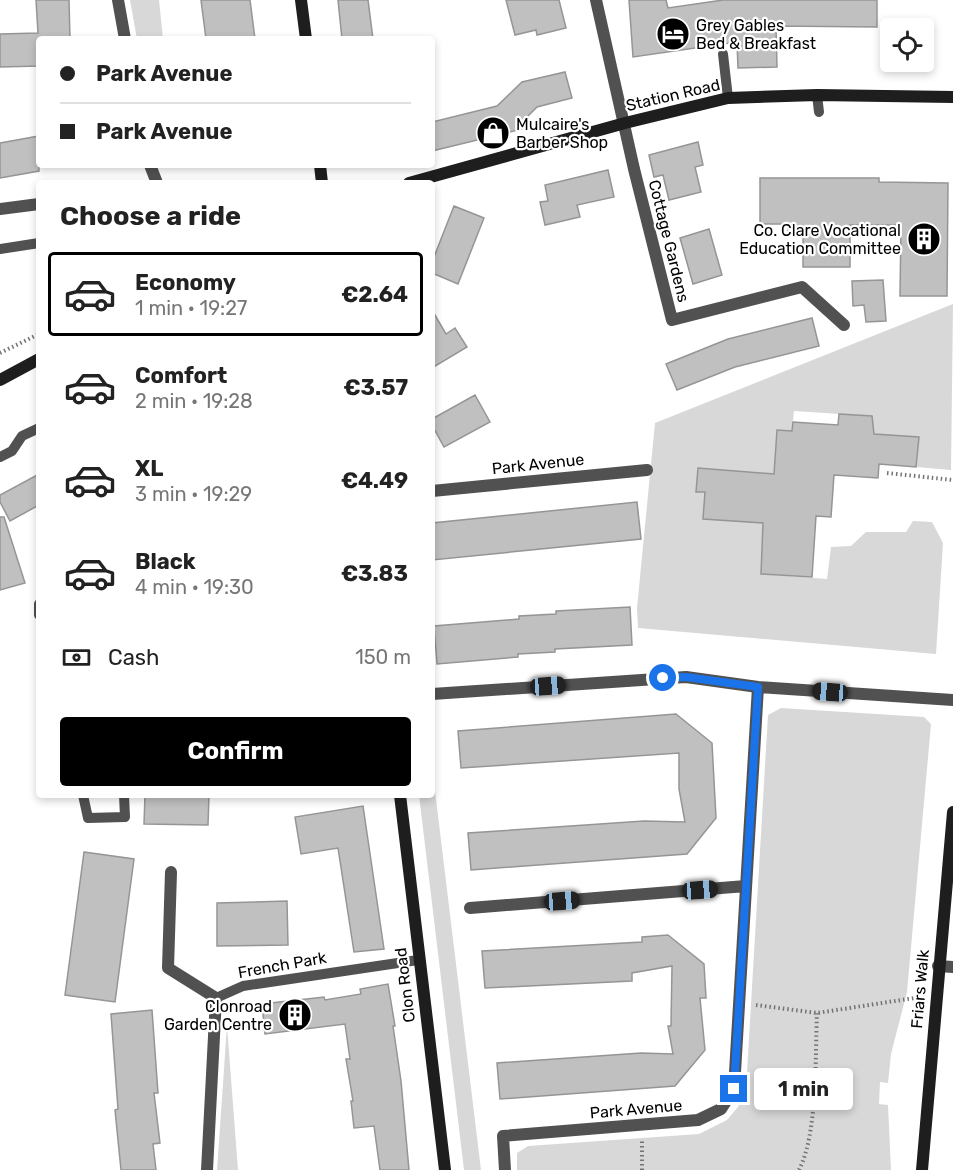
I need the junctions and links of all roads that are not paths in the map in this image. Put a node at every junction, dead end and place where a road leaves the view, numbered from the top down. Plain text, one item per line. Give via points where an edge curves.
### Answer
1 (118, 0) edge
2 (301, 0) edge
3 (596, 0) edge
4 (124, 36) edge
5 (306, 36) edge
6 (723, 54) dead end
7 (817, 94) junction
8 (953, 97) edge
9 (728, 98) junction
10 (819, 112) dead end
11 (625, 123) junction
12 (420, 180) edge
13 (36, 204) edge
14 (0, 209) edge
15 (36, 243) edge
16 (0, 249) edge
17 (844, 325) dead end
18 (36, 361) edge
19 (0, 380) edge
20 (36, 429) edge
21 (0, 457) edge
22 (647, 470) dead end
23 (435, 491) edge
24 (758, 687) junction
25 (435, 694) edge
26 (953, 700) edge
27 (84, 798) edge
28 (124, 798) edge
29 (400, 798) edge
30 (953, 812) edge
31 (171, 872) dead end
32 (746, 886) junction
33 (470, 908) dead end
34 (418, 960) junction
35 (938, 966) junction
36 (953, 967) edge
37 (216, 998) junction
38 (207, 1170) edge
39 (445, 1170) edge
40 (505, 1170) edge
41 (922, 1170) edge

1 - 4 street
2 - 5 main road
3 - 11 street
6 - 9 lane
7 - 8 main road, Station Road
7 - 9 main road, Station Road
7 - 10 lane
9 - 11 main road, Station Road
11 - 12 main road, Station Road
11 - 17 street, Cottage Gardens via 672,320 802,287
13 - 14 street
15 - 16 lane
18 - 19 main road
20 - 21 lane via 22,436 12,451
22 - 23 street, Park Avenue
24 - 25 street via 686,677
24 - 26 street
24 - 32 street, Park Avenue
27 - 28 lane via 88,818 125,817
29 - 34 main road, Clon Road
30 - 35 main road, Friars Walk
31 - 37 street via 168,968
32 - 33 street
32 - 40 street, Park Avenue via 734,1089 721,1109 698,1120 503,1136
34 - 37 lane, French Park via 243,986
34 - 39 main road, Clon Road
35 - 36 street
35 - 41 main road, Friars Walk
37 - 38 street

